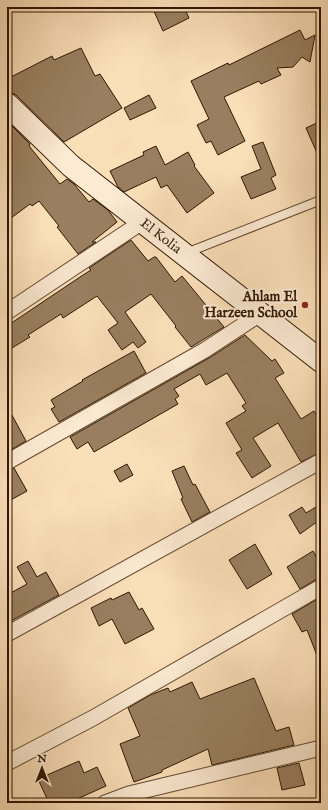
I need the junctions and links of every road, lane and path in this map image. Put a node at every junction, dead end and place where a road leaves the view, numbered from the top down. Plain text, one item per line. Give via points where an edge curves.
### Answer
1 (7, 104) edge
2 (321, 200) edge
3 (142, 222) junction
4 (184, 254) junction
5 (7, 312) edge
6 (260, 314) junction
7 (321, 361) edge
8 (321, 461) edge
9 (7, 462) edge
10 (321, 587) edge
11 (7, 634) edge
12 (321, 748) edge
13 (7, 763) edge
14 (105, 803) edge

1 - 3 street, El Kolia via 71,166
2 - 4 lane
3 - 4 street, El Kolia
3 - 5 street
4 - 6 street, El Kolia
6 - 7 street, El Kolia
6 - 9 street via 205,350
8 - 11 street
10 - 13 street via 93,718
12 - 14 street via 129,794

